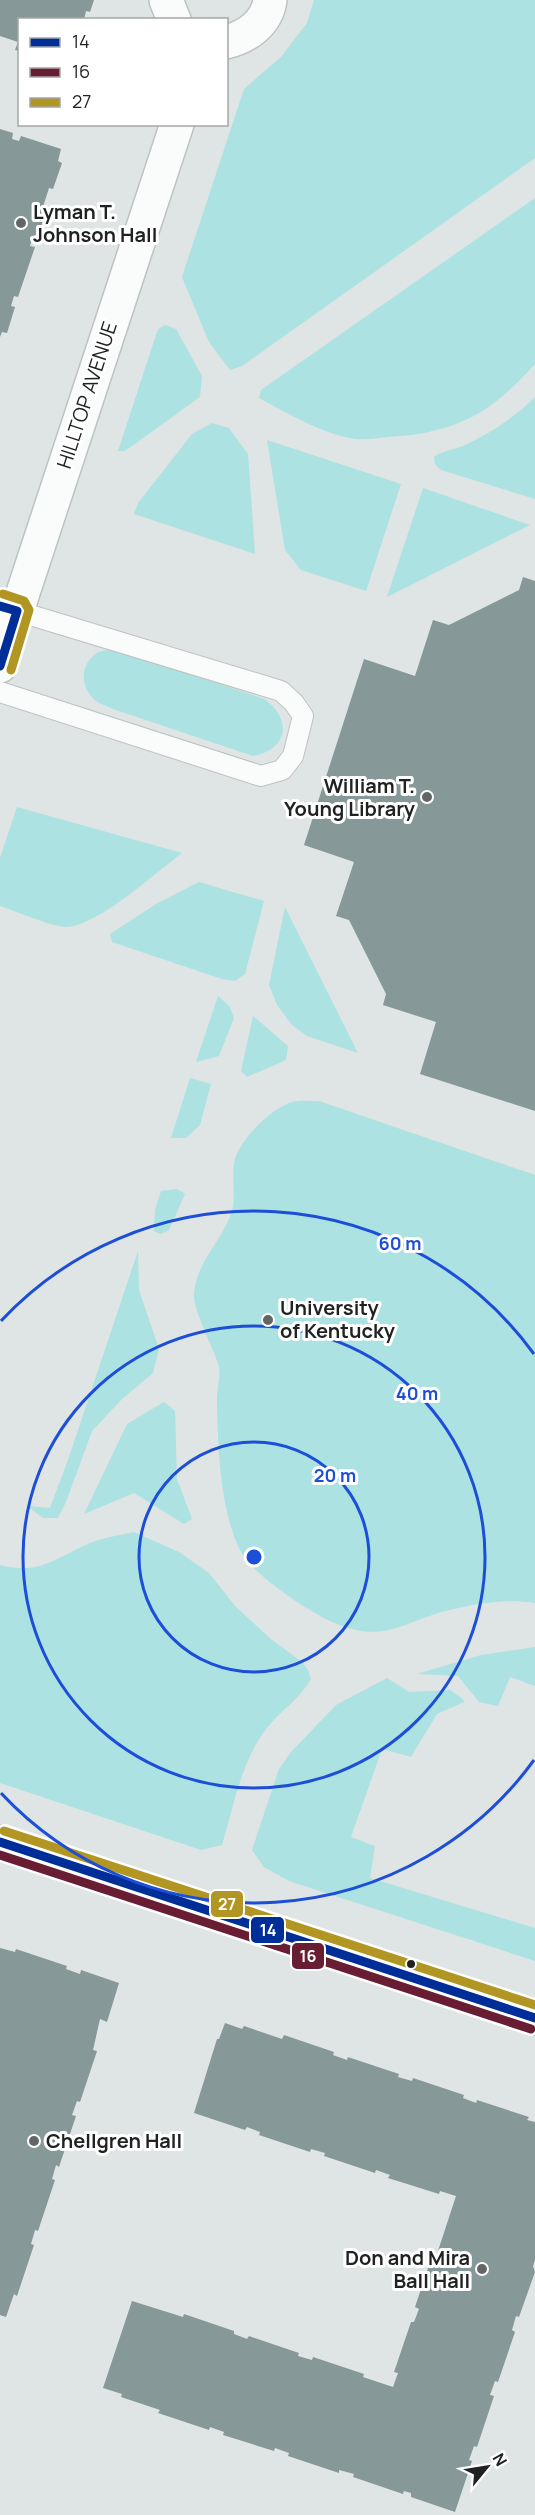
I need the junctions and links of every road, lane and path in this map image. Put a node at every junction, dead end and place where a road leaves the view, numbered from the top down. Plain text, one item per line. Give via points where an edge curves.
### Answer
1 (166, 0) edge
2 (270, 0) edge
3 (173, 18) edge
4 (228, 42) edge
5 (176, 126) edge
6 (8, 609) edge
7 (0, 666) edge
8 (0, 692) edge
9 (0, 1842) edge
10 (535, 2018) edge

1 - 3 street
2 - 4 street via 263,19 252,31
5 - 6 street, HILLTOP AVENUE
6 - 7 street, HILLTOP AVENUE
6 - 8 lane via 281,692 303,716 293,756 282,770 261,776
9 - 10 street

